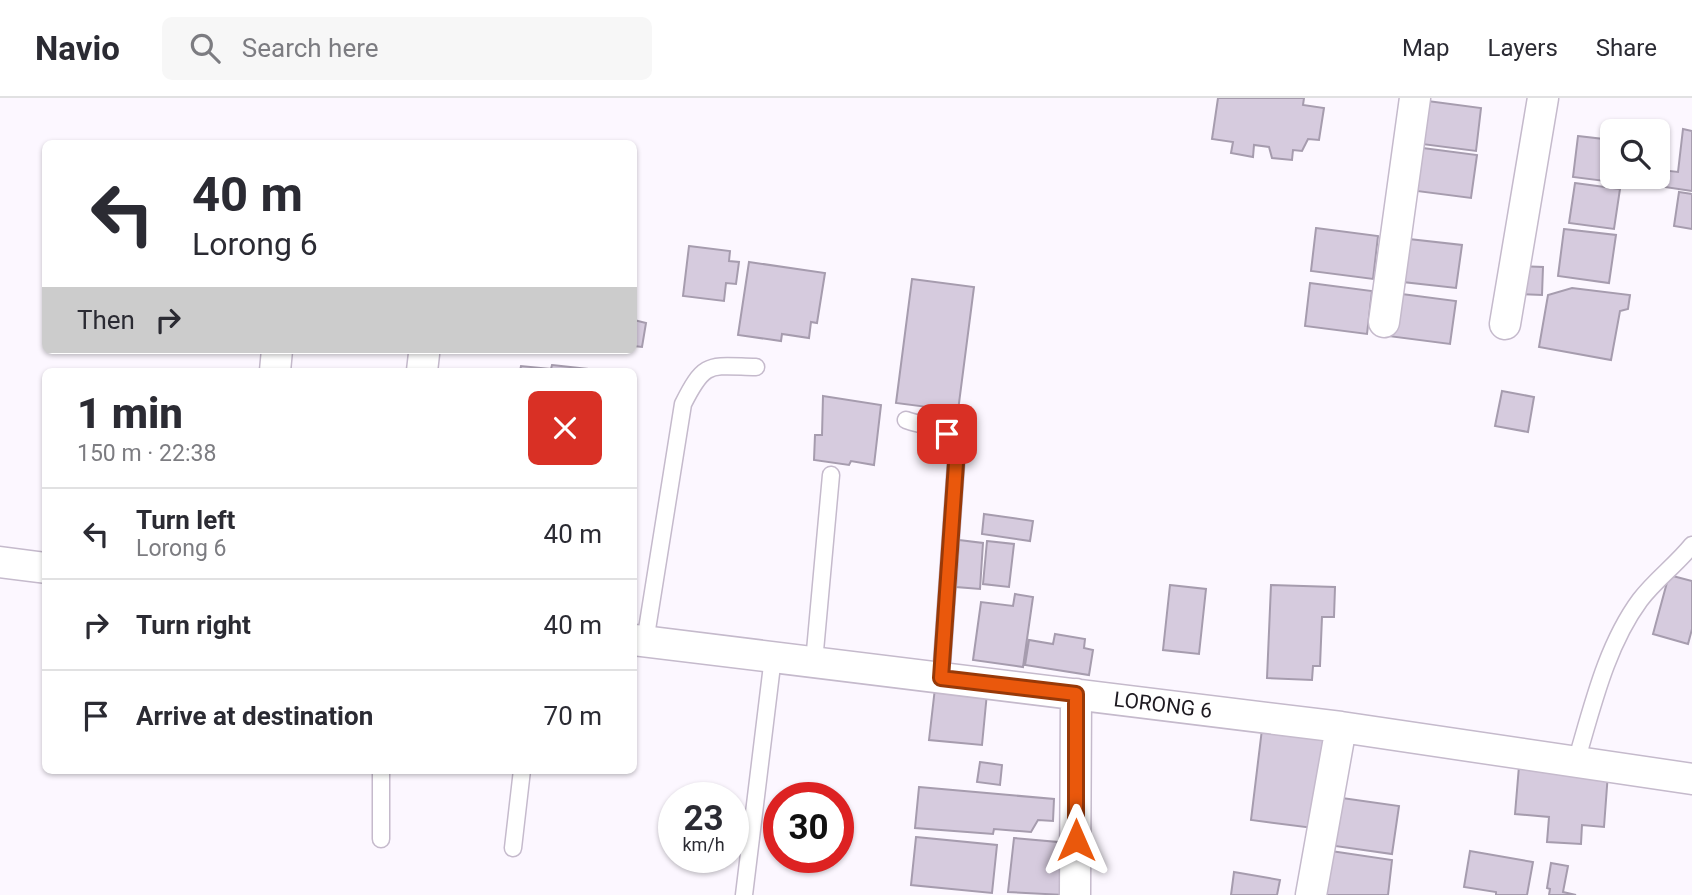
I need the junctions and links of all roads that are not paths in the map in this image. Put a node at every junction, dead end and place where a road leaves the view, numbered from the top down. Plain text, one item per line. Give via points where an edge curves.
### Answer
1 (1415, 98) edge
2 (1543, 98) edge
3 (1384, 322) dead end
4 (1505, 324) dead end
5 (756, 367) dead end
6 (906, 420) dead end
7 (831, 475) dead end
8 (1692, 545) edge
9 (639, 641) edge
10 (773, 657) junction
11 (814, 662) junction
12 (941, 678) junction
13 (1076, 694) junction
14 (1341, 727) junction
15 (1576, 762) junction
16 (381, 774) edge
17 (522, 774) edge
18 (1692, 779) edge
19 (381, 839) dead end
20 (513, 848) dead end
21 (744, 895) edge
22 (1075, 895) edge
23 (1311, 895) edge

1 - 3 street
2 - 4 street
5 - 9 lane via 713,366 696,377 683,404
6 - 12 lane via 947,434 957,449
7 - 11 lane
8 - 15 lane via 1655,582 1626,623 1605,670
9 - 10 street, LORONG 6
10 - 11 street, LORONG 6
10 - 21 lane
11 - 12 street, LORONG 6
12 - 13 street, LORONG 6
13 - 14 street, LORONG 6
13 - 22 street
14 - 15 street, LORONG 6
14 - 23 street
15 - 18 street, LORONG 6
16 - 19 lane
17 - 20 lane

